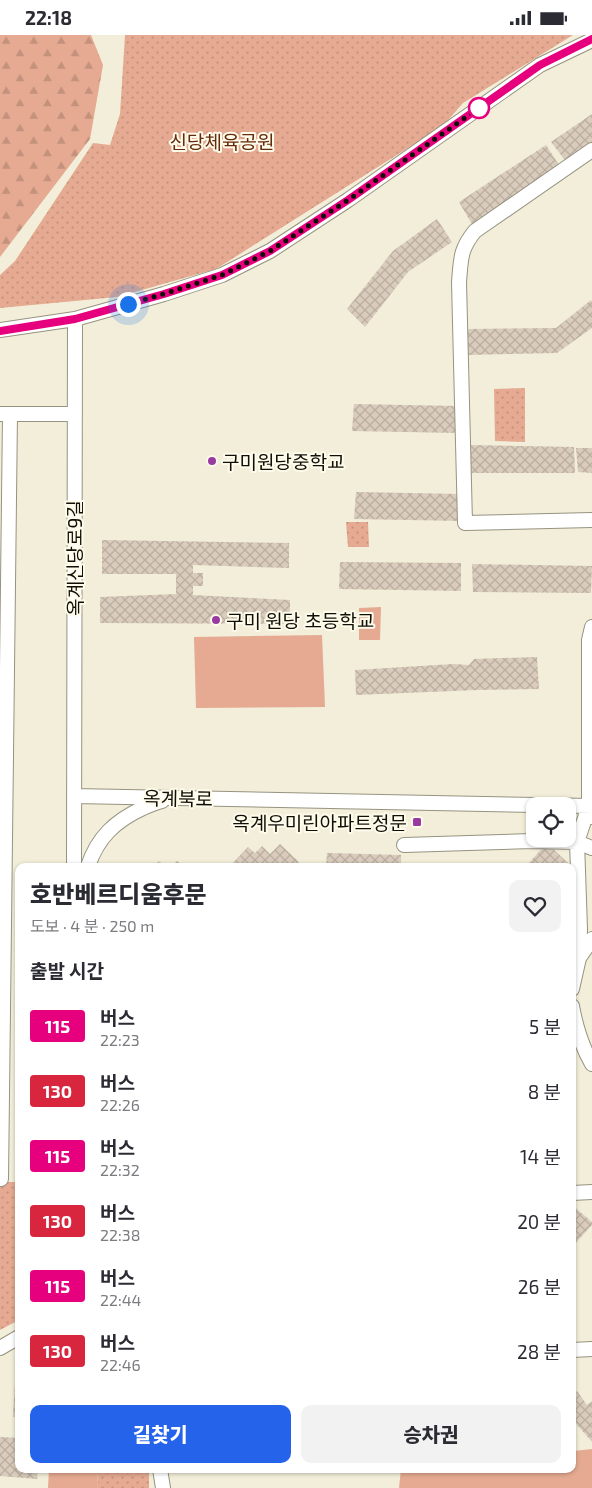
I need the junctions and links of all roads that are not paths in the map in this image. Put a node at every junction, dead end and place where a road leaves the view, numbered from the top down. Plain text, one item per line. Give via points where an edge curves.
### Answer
1 (592, 39) edge
2 (592, 150) edge
3 (75, 319) junction
4 (0, 331) edge
5 (5, 414) edge
6 (75, 414) junction
7 (592, 520) edge
8 (4, 586) edge
9 (591, 635) edge
10 (4, 662) edge
11 (3, 741) edge
12 (74, 796) junction
13 (185, 798) junction
14 (3, 804) edge
15 (591, 810) edge
16 (577, 842) junction
17 (404, 845) dead end
18 (592, 848) edge
19 (74, 863) edge
20 (89, 863) edge
21 (3, 864) edge
22 (592, 941) edge
23 (2, 944) edge
24 (578, 958) junction
25 (576, 968) edge
26 (2, 1025) edge
27 (576, 1030) edge
28 (592, 1064) edge
29 (1, 1094) edge
30 (1, 1179) edge
31 (592, 1192) edge
32 (576, 1193) edge
33 (15, 1339) edge
34 (0, 1348) edge
35 (161, 1473) edge
36 (163, 1488) edge

1 - 3 street via 540,65 270,251 222,275
2 - 7 street via 475,231 466,241 459,282 465,523
3 - 4 street
3 - 6 street, 옥계신당로9길
5 - 6 street
5 - 8 street
6 - 12 street, 옥계신당로9길
8 - 10 street
9 - 15 street
10 - 11 street
11 - 14 street
12 - 13 street, 옥계북로
12 - 19 street
13 - 15 street, 옥계북로
13 - 20 street via 158,801 123,819 101,840
14 - 21 street
15 - 16 street
16 - 17 street
16 - 18 street
16 - 24 street
21 - 23 street
22 - 24 street
23 - 26 street
24 - 25 street
26 - 29 street
27 - 28 street
29 - 30 street
31 - 32 street
33 - 34 street
35 - 36 street

